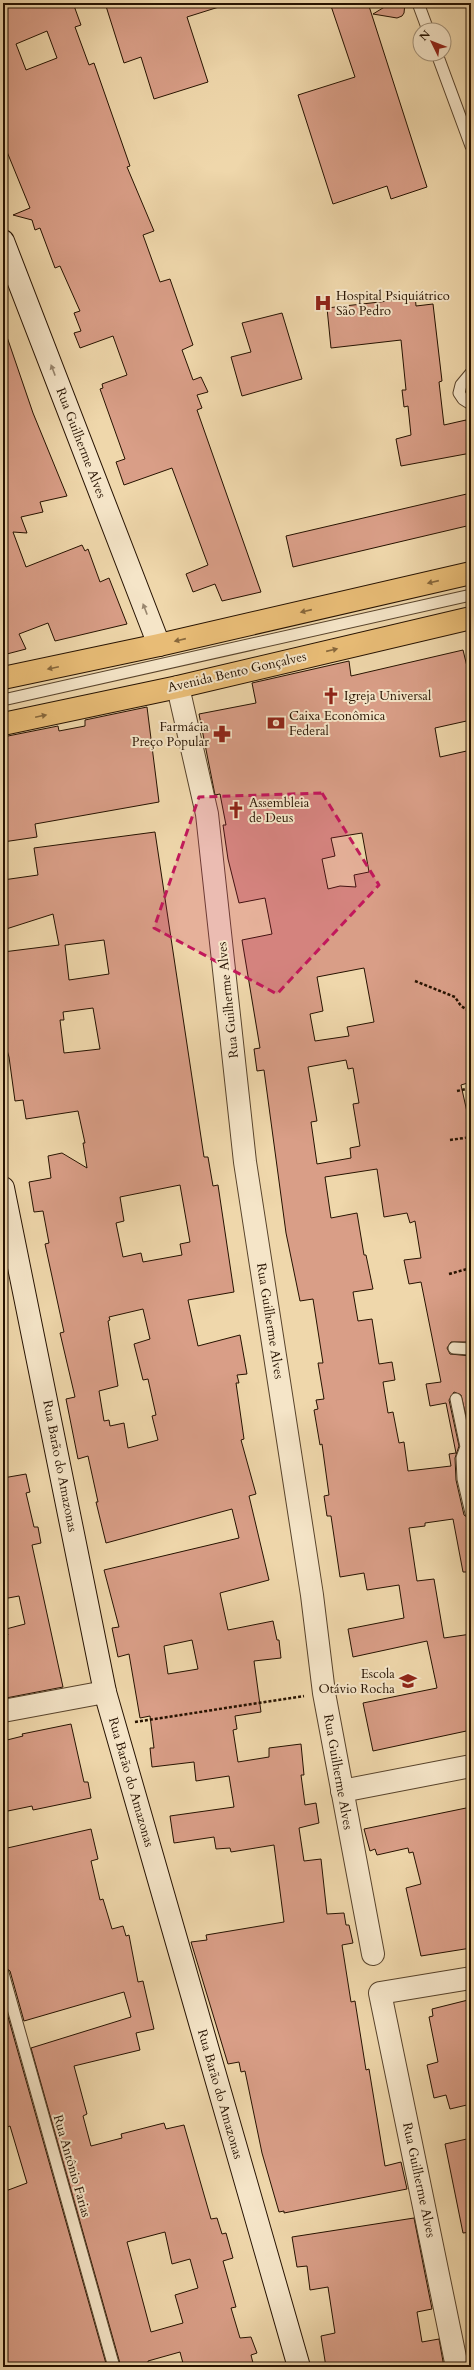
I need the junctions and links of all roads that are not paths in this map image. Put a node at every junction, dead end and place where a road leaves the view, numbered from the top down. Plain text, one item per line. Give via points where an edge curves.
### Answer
1 (418, 3) edge
2 (425, 22) edge
3 (440, 62) edge
4 (471, 146) edge
5 (3, 241) edge
6 (471, 373) edge
7 (471, 404) edge
8 (471, 573) edge
9 (471, 595) edge
10 (471, 618) edge
11 (159, 645) junction
12 (3, 678) edge
13 (178, 687) junction
14 (3, 700) edge
15 (3, 724) edge
16 (3, 1188) edge
17 (454, 1348) dead end
18 (471, 1349) edge
19 (456, 1399) dead end
20 (471, 1513) edge
21 (105, 1692) junction
22 (3, 1711) edge
23 (471, 1766) edge
24 (342, 1791) junction
25 (373, 1954) dead end
26 (3, 1973) edge
27 (471, 1978) edge
28 (114, 2367) edge
29 (299, 2367) edge
30 (457, 2367) edge

1 - 2 lane
3 - 4 lane
11 -> 5 street, Rua Guilherme Alves
6 - 7 lane via 461,385 459,393
8 -> 11 main road
9 - 14 lane
13 -> 10 main road, Avenida Bento Gonçalves
11 -> 12 main road
15 -> 13 main road, Avenida Bento Gonçalves
13 - 24 street, Rua Guilherme Alves via 207,814 246,1162 312,1595 324,1693
16 - 21 street, Rua Barão do Amazonas
17 - 18 lane
19 - 20 lane via 466,1447 462,1458 463,1479
21 - 22 street
21 - 29 street, Rua Barão do Amazonas
23 - 24 street
24 - 25 street, Rua Guilherme Alves
26 - 28 lane, Rua Antônio Farias
27 - 30 street, Rua Guilherme Alves via 380,1993

